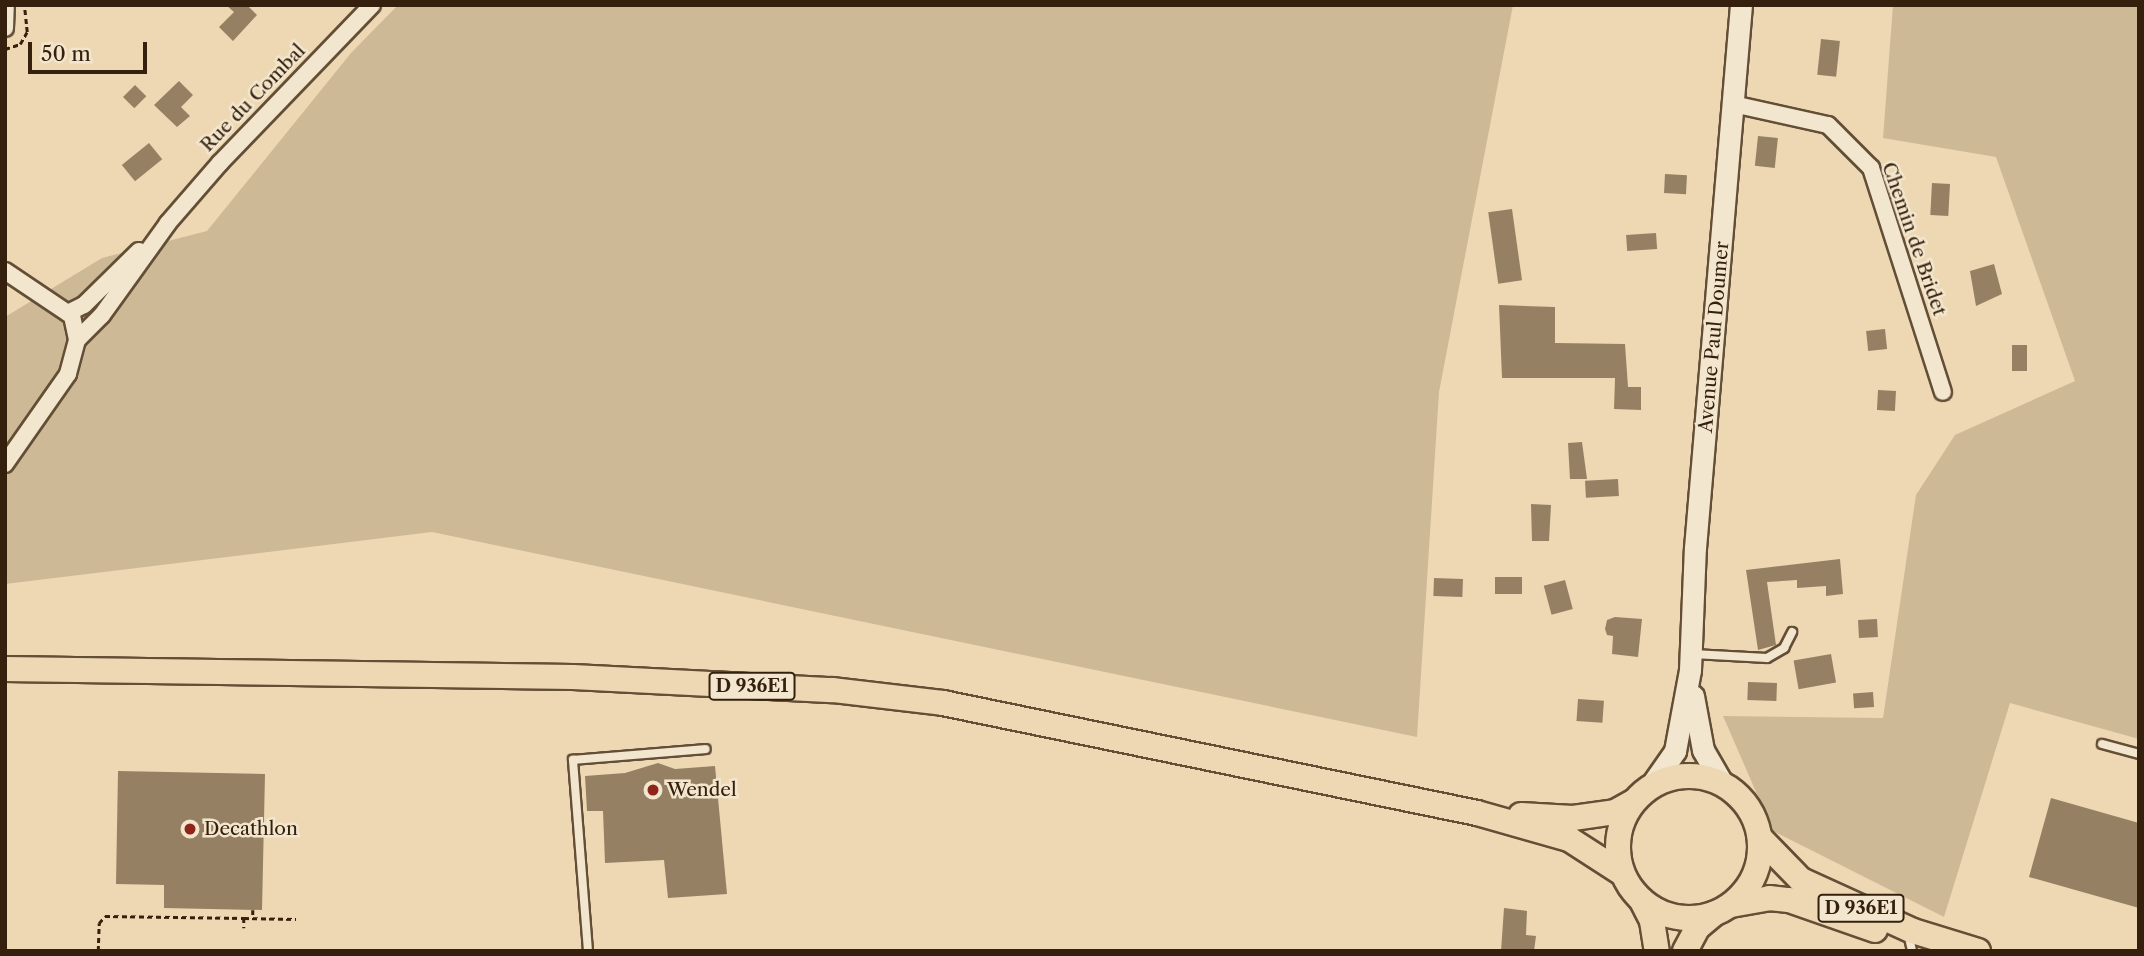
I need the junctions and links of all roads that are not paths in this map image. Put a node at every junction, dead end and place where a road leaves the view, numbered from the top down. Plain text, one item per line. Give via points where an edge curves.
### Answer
1 (6, 5) edge
2 (372, 5) edge
3 (1741, 5) edge
4 (5, 28) edge
5 (1733, 104) junction
6 (168, 223) junction
7 (5, 271) edge
8 (68, 313) junction
9 (77, 340) junction
10 (1943, 392) dead end
11 (5, 464) edge
12 (1792, 632) dead end
13 (1690, 662) junction
14 (9, 667) edge
15 (2102, 744) dead end
16 (705, 749) dead end
17 (2139, 754) edge
18 (1723, 783) junction
19 (1641, 794) junction
20 (1476, 813) junction
21 (1761, 839) junction
22 (1622, 873) junction
23 (1642, 901) junction
24 (1723, 909) junction
25 (1911, 946) edge
26 (589, 951) edge
27 (1657, 951) edge
28 (1685, 951) edge
29 (1938, 951) edge
30 (1978, 951) edge

1 - 4 street
2 - 6 street, Rue du Combal
3 - 5 main road, Avenue Paul Doumer
5 - 10 street, Chemin de Bridet via 1828,125 1871,168
5 - 13 main road, Avenue Paul Doumer via 1695,548
6 - 8 street, Rue du Combal via 84,305
6 - 9 street, Rue du Combal via 102,315
7 - 8 street
8 - 9 street
9 - 11 street via 68,374
12 - 13 lane via 1784,648 1767,658
13 - 18 main road via 1703,750
13 - 19 main road via 1675,751
14 - 20 main road, D 936E1 via 573,677 832,690 943,703
15 - 17 lane
16 - 26 lane via 573,760
18 - 19 main road via 1686,775
18 - 21 main road via 1741,797
19 - 20 main road, D 936E1 via 1615,812 1573,818
19 - 22 main road via 1621,824 1617,849
20 - 22 main road, D 936E1 via 1569,839
21 - 24 main road via 1755,876
21 - 30 main road, D 936E1 via 1801,880 1913,931
22 - 23 main road
23 - 24 main road via 1677,917
23 - 27 main road via 1652,921
24 - 25 main road, D 936E1 via 1769,898 1788,900
24 - 28 main road via 1697,928
25 - 29 main road, D 936E1

